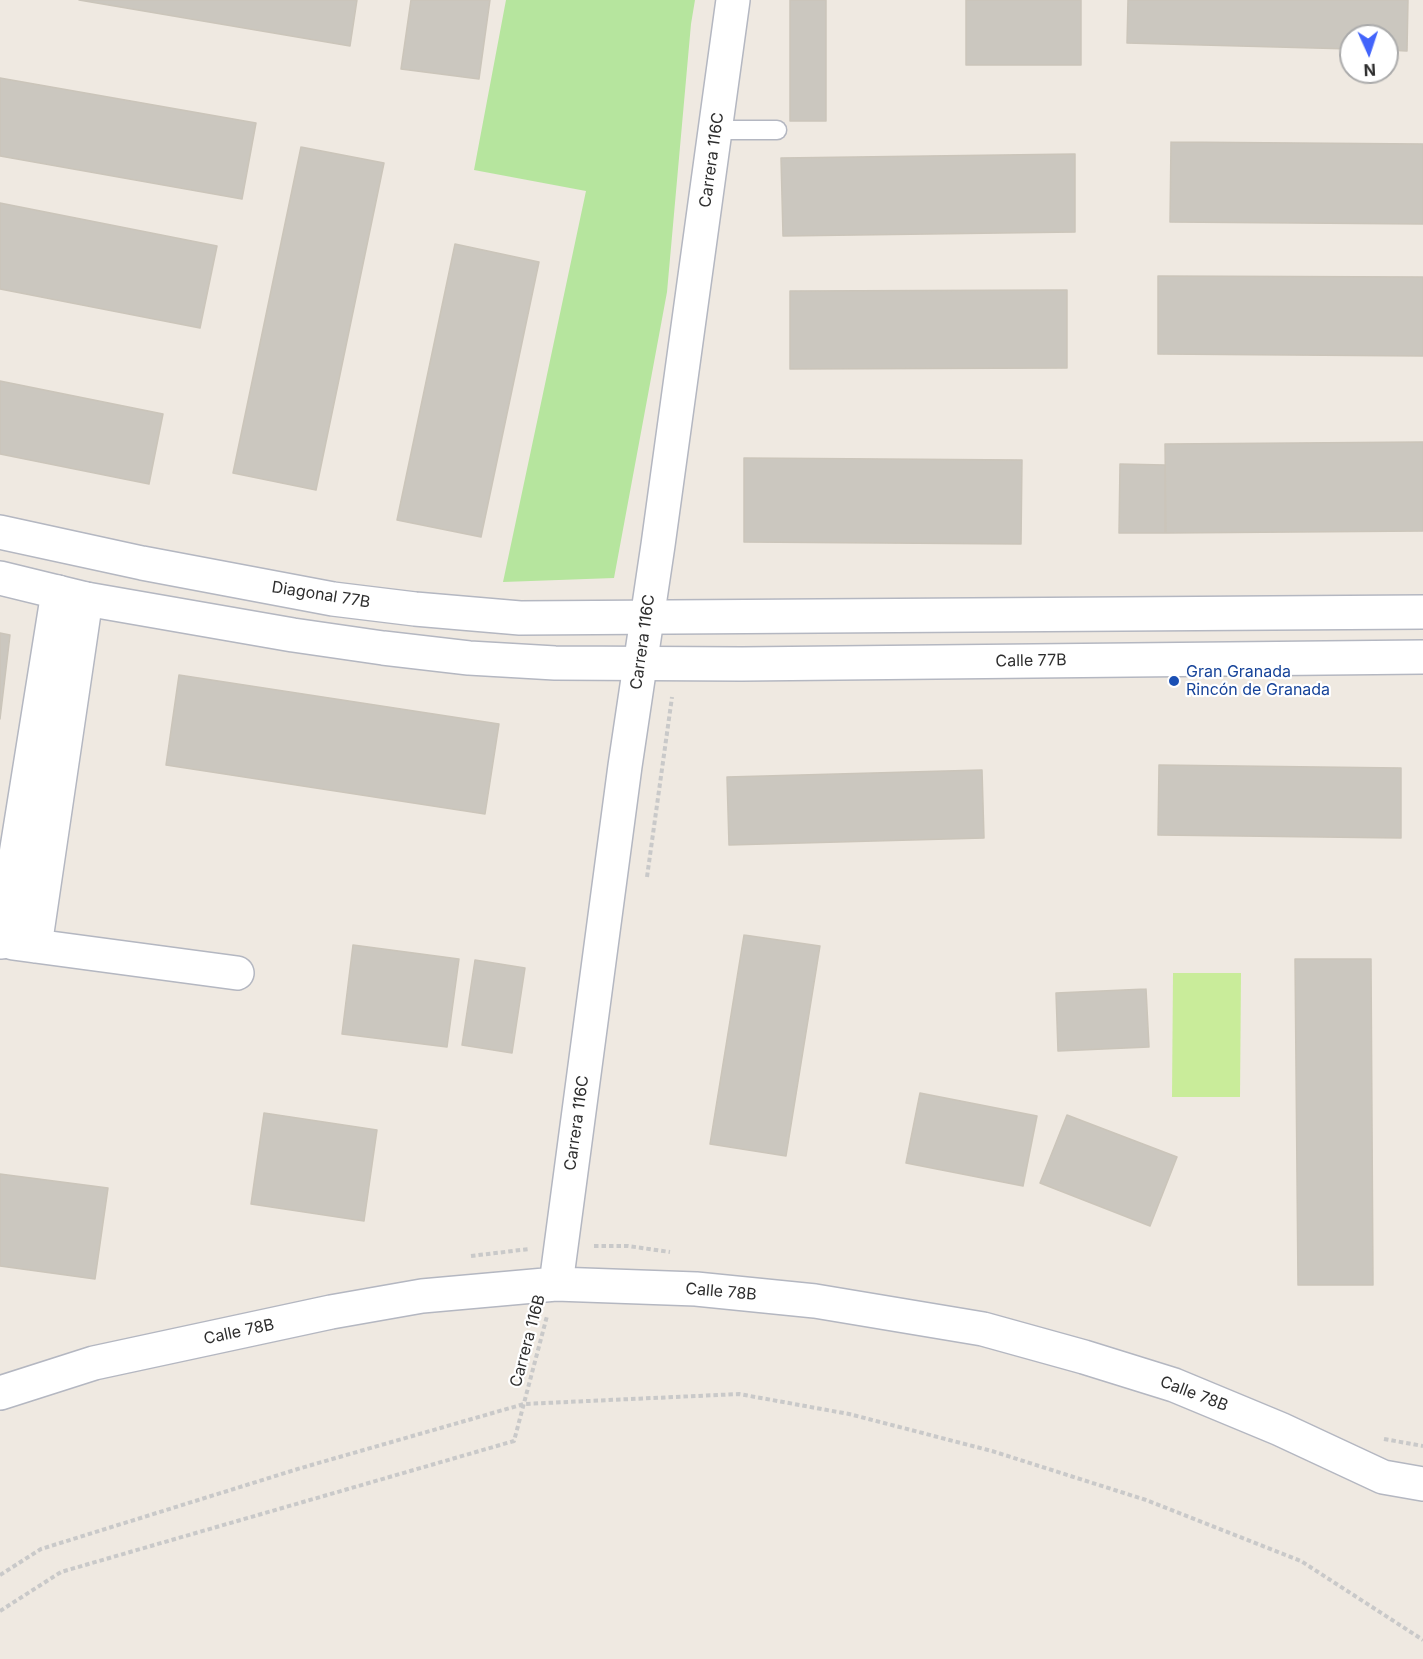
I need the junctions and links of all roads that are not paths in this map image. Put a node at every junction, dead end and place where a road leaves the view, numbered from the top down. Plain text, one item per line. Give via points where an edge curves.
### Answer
1 (733, 0) edge
2 (716, 130) junction
3 (777, 130) dead end
4 (0, 532) edge
5 (0, 578) edge
6 (72, 596) junction
7 (1423, 612) edge
8 (647, 617) junction
9 (1423, 657) edge
10 (640, 665) junction
11 (1, 942) edge
12 (35, 946) junction
13 (237, 973) dead end
14 (556, 1284) junction
15 (0, 1393) edge
16 (1423, 1458) edge
17 (1383, 1477) junction
18 (1423, 1484) edge
19 (1423, 1504) edge

1 - 2 street, Carrera 116C
2 - 3 lane
2 - 8 street, Carrera 116C
4 - 8 street, Diagonal 77B via 333,599 520,618
5 - 6 street
6 - 10 street via 383,648 469,658
6 - 11 street
6 - 12 street
7 - 8 street
8 - 10 street, Carrera 116C
9 - 10 street, Calle 77B
10 - 14 street, Carrera 116C
11 - 12 street
12 - 13 street
14 - 15 street, Calle 78B via 422,1296 331,1312 94,1363
14 - 17 street, Calle 78B via 696,1289 814,1301 983,1329 1174,1385
16 - 17 street
17 - 18 street, Calle 78B
17 - 19 street

